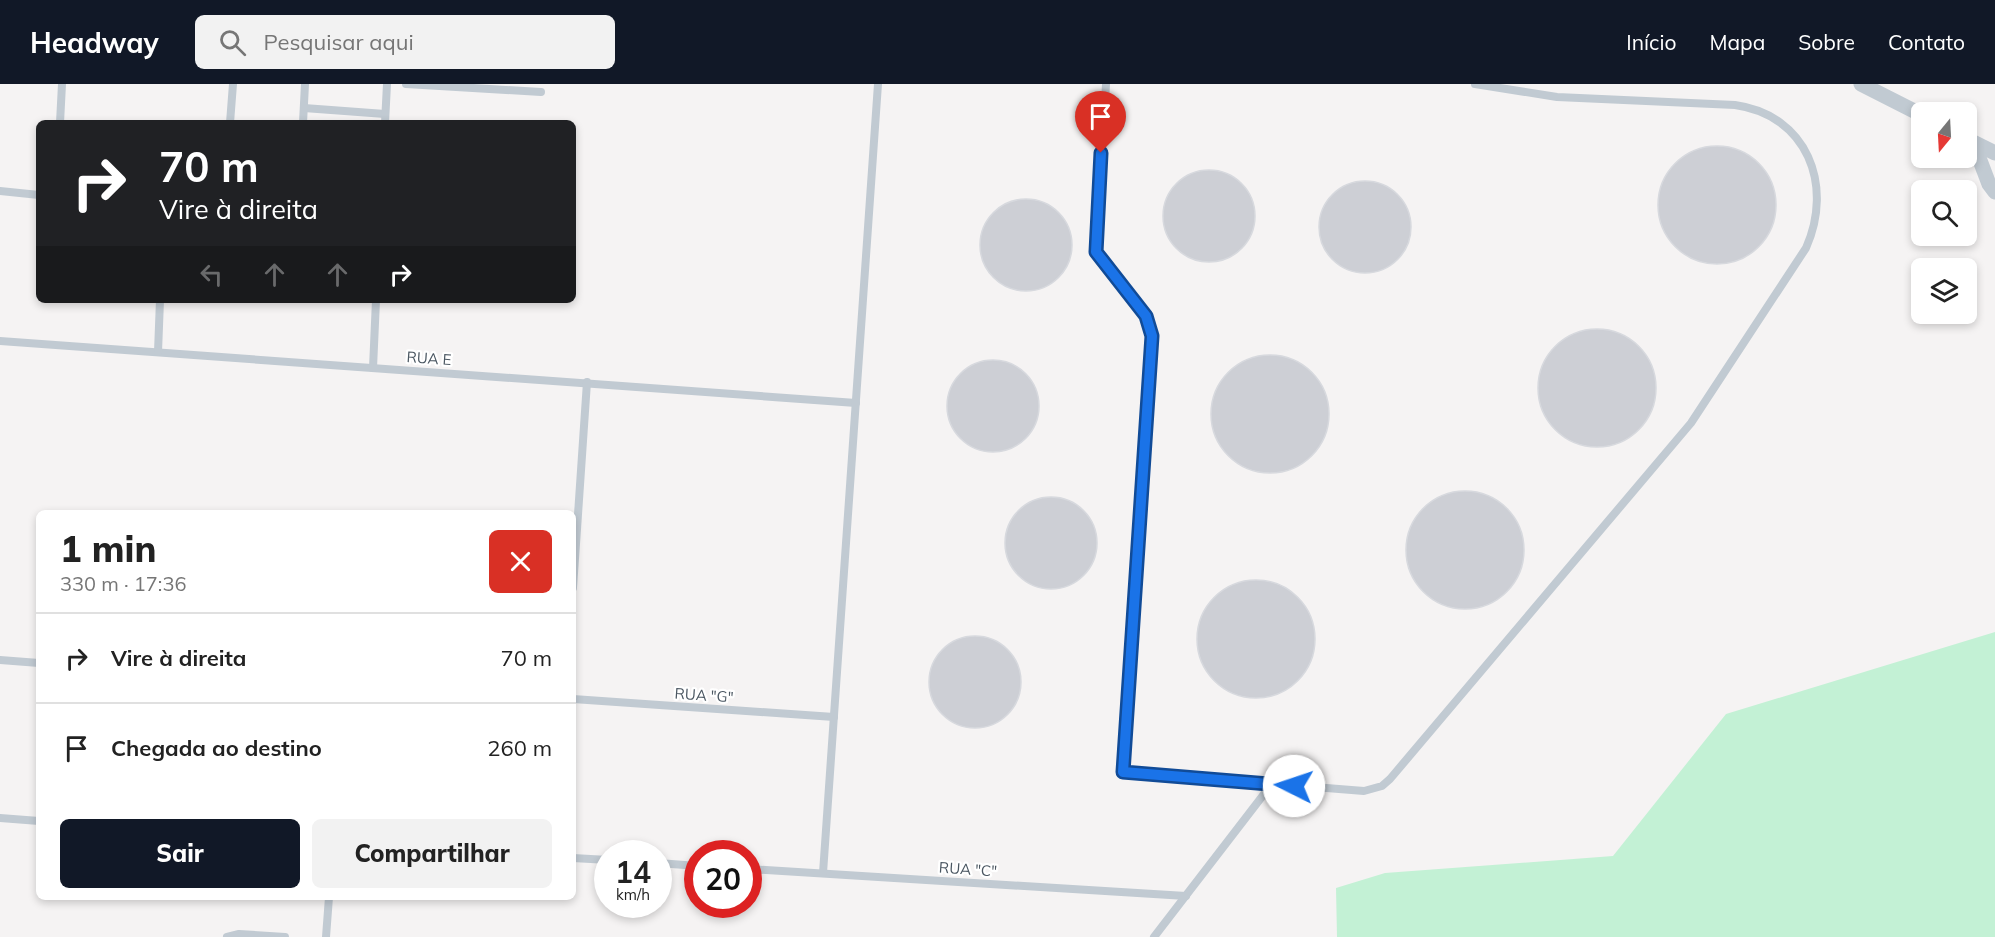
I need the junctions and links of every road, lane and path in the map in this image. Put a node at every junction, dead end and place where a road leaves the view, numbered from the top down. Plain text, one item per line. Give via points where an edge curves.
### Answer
1 (62, 84) edge
2 (233, 84) edge
3 (305, 84) edge
4 (387, 84) edge
5 (406, 84) edge
6 (878, 84) edge
7 (1106, 84) edge
8 (1475, 84) edge
9 (1861, 84) edge
10 (541, 92) dead end
11 (304, 108) junction
12 (1911, 110) edge
13 (385, 119) edge
14 (60, 120) edge
15 (230, 120) edge
16 (303, 120) edge
17 (1977, 144) edge
18 (1995, 153) edge
19 (1977, 156) edge
20 (0, 191) edge
21 (1995, 192) edge
22 (36, 195) edge
23 (160, 303) edge
24 (376, 303) edge
25 (0, 341) edge
26 (158, 352) junction
27 (373, 368) junction
28 (587, 382) junction
29 (856, 403) junction
30 (576, 544) edge
31 (0, 660) edge
32 (36, 663) edge
33 (576, 699) edge
34 (834, 717) junction
35 (1271, 785) junction
36 (0, 818) edge
37 (36, 821) edge
38 (576, 858) edge
39 (594, 859) edge
40 (762, 870) edge
41 (823, 873) junction
42 (1186, 896) junction
43 (329, 900) edge
44 (227, 937) edge
45 (285, 937) edge
46 (326, 937) edge
47 (1154, 937) edge

1 - 14 lane
2 - 15 lane
3 - 11 lane
4 - 13 lane
5 - 10 lane
6 - 29 lane
7 - 35 lane via 1096,252 1146,316 1152,336 1123,772
8 - 35 lane via 1557,96 1759,109 1780,120 1802,144 1817,183 1814,226 1806,248 1785,282 1691,423 1390,779 1382,786 1364,791
9 - 12 street
11 - 13 lane
11 - 16 lane
17 - 18 street
19 - 21 street
20 - 22 lane
23 - 26 lane
24 - 27 lane
25 - 26 lane, RUA E
26 - 27 lane, RUA E
27 - 28 lane, RUA E
28 - 29 lane, RUA E
28 - 30 lane
29 - 34 lane
31 - 32 lane
33 - 34 lane, RUA "G"
34 - 41 lane
35 - 42 lane
36 - 37 lane
38 - 39 lane
40 - 41 lane, RUA "C"
41 - 42 lane, RUA "C"
42 - 47 lane
43 - 46 lane
44 - 45 lane

